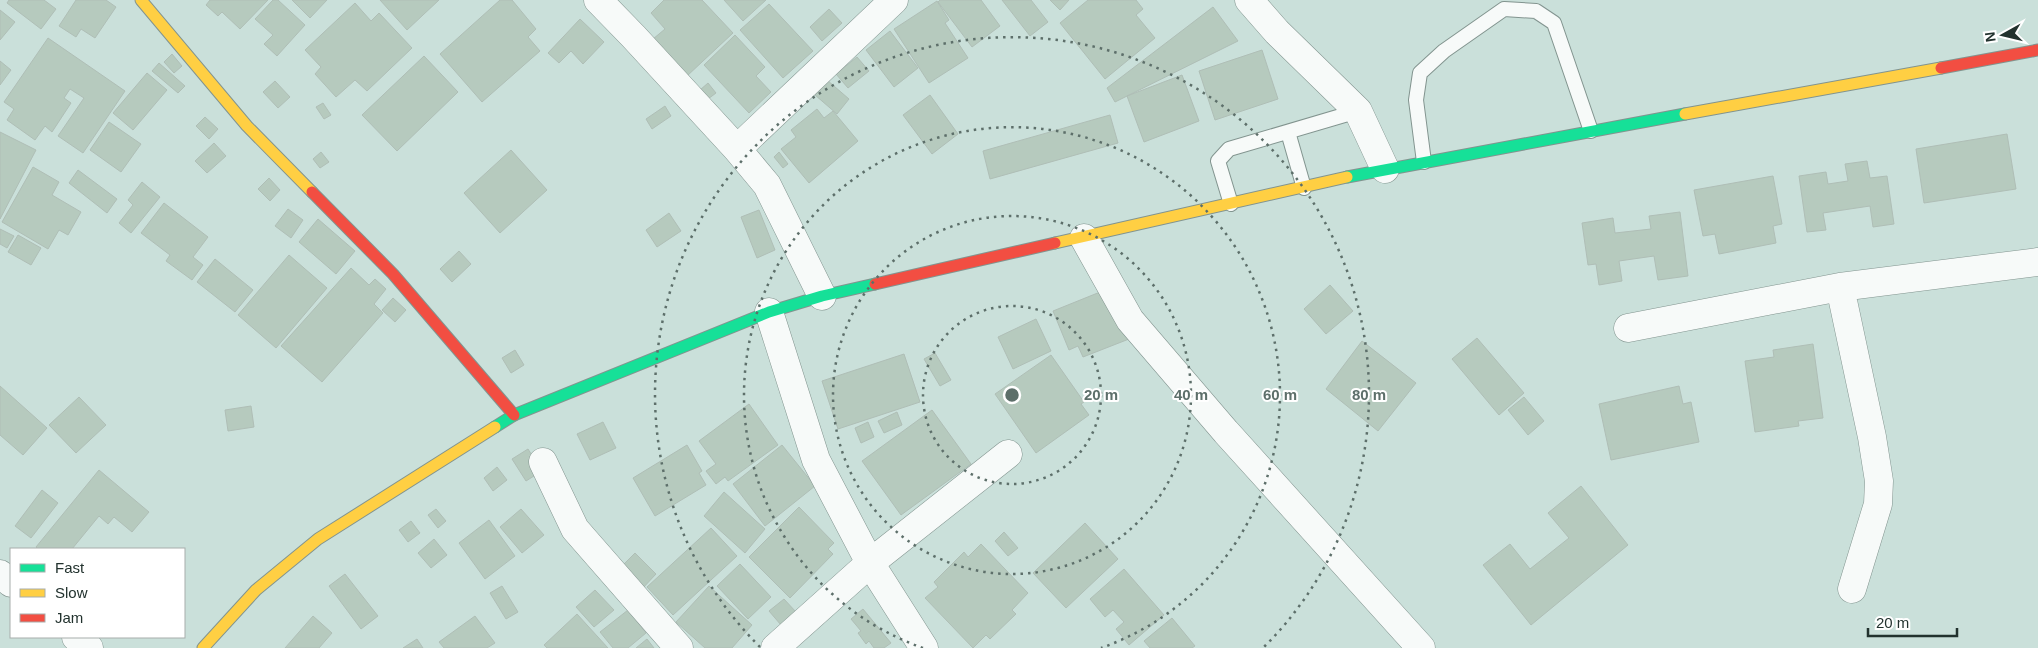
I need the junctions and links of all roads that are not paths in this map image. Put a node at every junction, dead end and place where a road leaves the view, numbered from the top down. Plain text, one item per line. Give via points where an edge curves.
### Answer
1 (141, 0) edge
2 (598, 0) edge
3 (894, 0) edge
4 (1249, 0) edge
5 (2038, 50) edge
6 (1358, 110) junction
7 (1591, 131) junction
8 (1288, 132) junction
9 (737, 149) junction
10 (1424, 162) junction
11 (1386, 169) junction
12 (1304, 188) junction
13 (1231, 204) junction
14 (1084, 238) junction
15 (2038, 262) edge
16 (1840, 287) junction
17 (822, 296) junction
18 (769, 312) junction
19 (1628, 328) dead end
20 (514, 415) junction
21 (1008, 454) dead end
22 (543, 462) dead end
23 (870, 562) junction
24 (0, 574) edge
25 (10, 583) edge
26 (1852, 589) dead end
27 (77, 638) edge
28 (89, 648) edge
29 (202, 648) edge
30 (680, 648) edge
31 (775, 648) edge
32 (924, 648) edge
33 (1421, 648) edge

1 - 20 street via 247,126 393,274
2 - 9 street
3 - 9 street
4 - 6 street via 1277,32
5 - 7 street
6 - 8 lane
6 - 11 street
7 - 10 street
7 - 10 lane via 1554,23 1536,11 1504,9 1420,73 1416,100
8 - 12 lane
8 - 13 lane via 1229,149 1218,161
9 - 17 street via 767,185
10 - 11 street
11 - 12 street
12 - 13 street
13 - 14 street
14 - 17 street
14 - 33 street via 1130,320 1226,432
15 - 16 street
16 - 19 street
16 - 26 street via 1879,481 1878,504
17 - 18 street
18 - 20 street
18 - 23 street via 816,460
20 - 29 street via 318,539 256,590
21 - 23 street
22 - 30 street via 575,528
23 - 31 street
23 - 32 street
24 - 25 street
27 - 28 street

